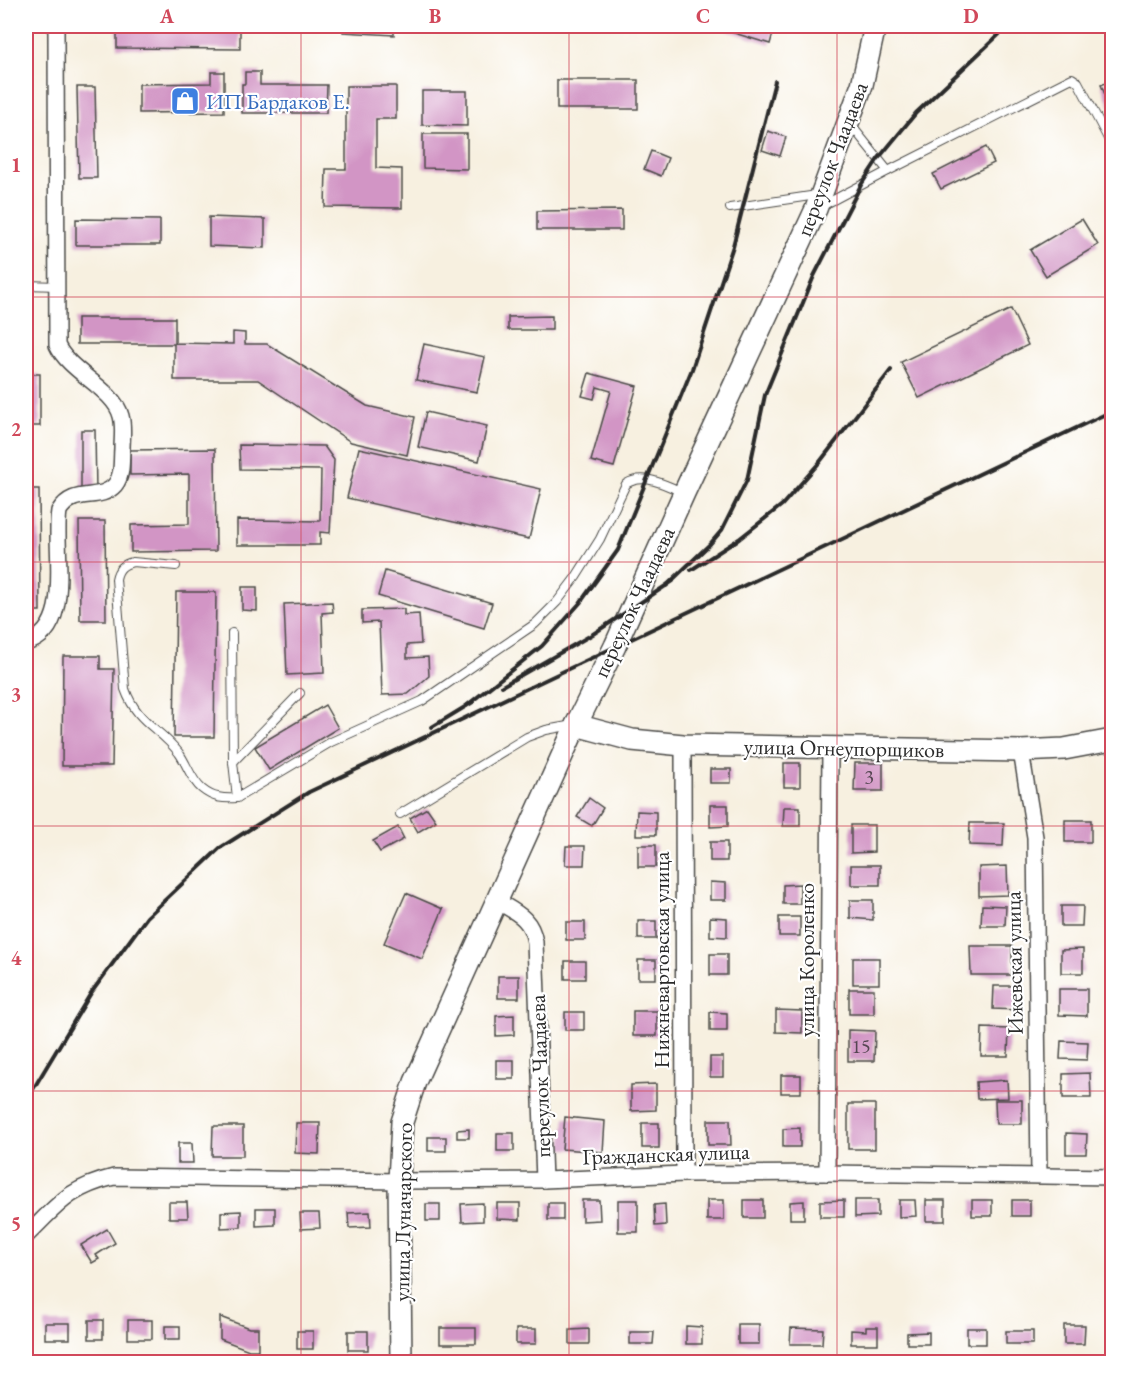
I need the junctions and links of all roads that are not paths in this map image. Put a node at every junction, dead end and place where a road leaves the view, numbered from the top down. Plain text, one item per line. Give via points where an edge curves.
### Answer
1 (56, 26) edge
2 (874, 26) edge
3 (848, 122) junction
4 (1113, 146) edge
5 (888, 171) junction
6 (819, 202) junction
7 (730, 208) dead end
8 (26, 285) edge
9 (58, 286) junction
10 (684, 493) junction
11 (176, 566) dead end
12 (232, 633) dead end
13 (26, 643) edge
14 (300, 693) dead end
15 (576, 725) junction
16 (1113, 740) edge
17 (683, 745) junction
18 (830, 748) junction
19 (1021, 751) junction
20 (233, 762) junction
21 (237, 798) junction
22 (400, 814) dead end
23 (497, 901) junction
24 (827, 1173) junction
25 (684, 1174) junction
26 (1039, 1175) junction
27 (1113, 1178) edge
28 (544, 1180) junction
29 (399, 1181) junction
30 (26, 1236) edge
31 (401, 1362) edge

1 - 9 street
2 - 3 street, переулок Чаадаева via 862,85
3 - 5 lane
3 - 6 street, переулок Чаадаева
4 - 5 lane via 1078,81 1072,78
5 - 6 lane
6 - 7 lane
6 - 10 street, переулок Чаадаева
8 - 9 lane
9 - 13 street via 57,345 66,359 118,408 123,427 121,469 114,486 106,492 70,498 59,511 58,600 54,618 44,633
10 - 15 street, переулок Чаадаева
10 - 21 lane via 647,479 626,484 600,539 576,577 535,624 422,701 331,742
11 - 21 lane via 133,562 117,573 126,689 139,716 168,740 200,787 222,799
12 - 20 lane
14 - 20 lane
15 - 17 street, улица Огнеупорщиков via 632,740
15 - 22 lane via 527,737
15 - 23 street, переулок Чаадаева
16 - 19 street, улица Огнеупорщиков via 1064,749
17 - 18 street, улица Огнеупорщиков
17 - 25 street, Нижневартовская улица
18 - 19 street, улица Огнеупорщиков
18 - 24 street, улица Короленко
19 - 26 street, Ижевская улица via 1035,837
20 - 21 lane
23 - 28 street, переулок Чаадаева via 525,919 535,942
23 - 29 street, улица Луначарского via 415,1082 402,1122
24 - 25 street, Гражданская улица
24 - 26 street, Гражданская улица
25 - 28 street, Гражданская улица
26 - 27 street, Гражданская улица
28 - 29 street, Гражданская улица
29 - 30 street, Гражданская улица via 114,1177 73,1192
29 - 31 street, улица Луначарского

